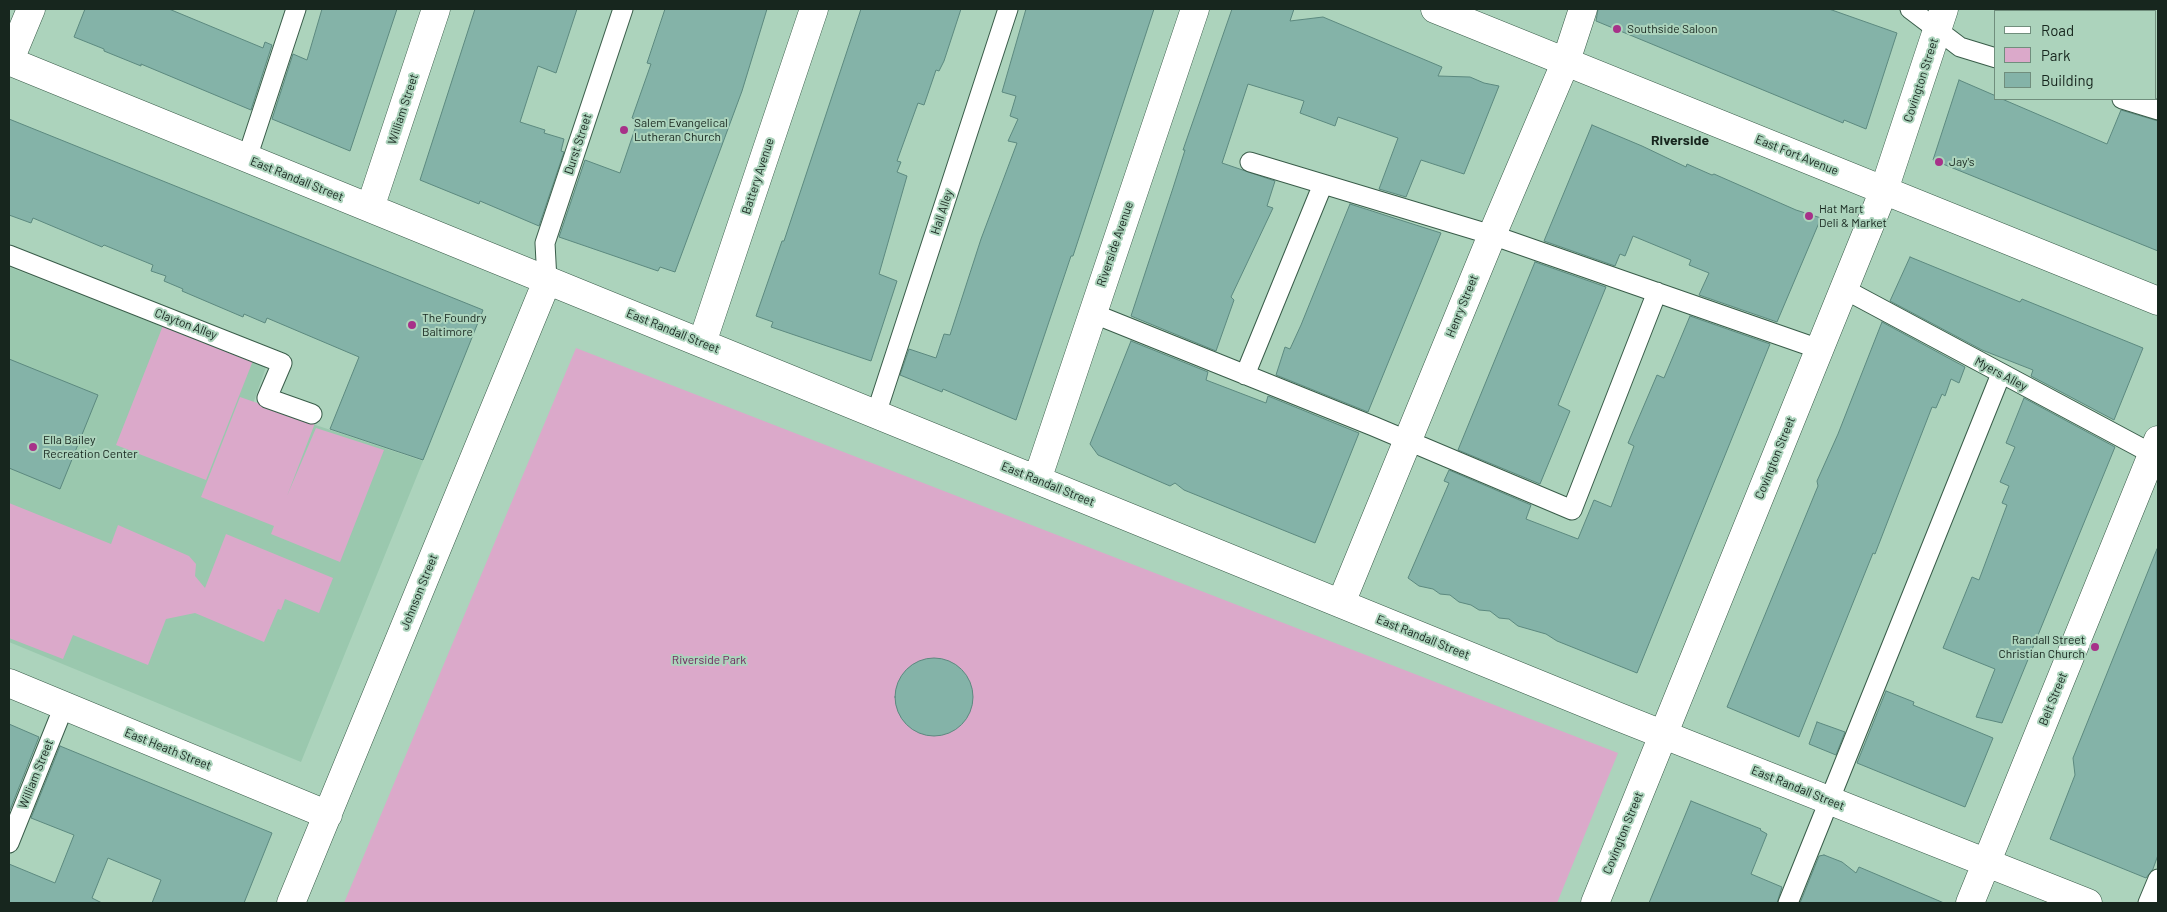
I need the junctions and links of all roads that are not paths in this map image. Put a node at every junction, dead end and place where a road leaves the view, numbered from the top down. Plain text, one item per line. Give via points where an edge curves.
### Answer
1 (31, 9) edge
2 (296, 9) edge
3 (436, 9) edge
4 (623, 9) edge
5 (814, 9) edge
6 (1008, 9) edge
7 (1195, 9) edge
8 (1435, 9) edge
9 (1583, 9) edge
10 (1910, 9) edge
11 (1941, 19) edge
12 (1994, 57) edge
13 (1566, 61) junction
14 (9, 62) edge
15 (2125, 100) edge
16 (2158, 110) edge
17 (247, 158) junction
18 (1250, 162) dead end
19 (1323, 184) junction
20 (1884, 190) junction
21 (370, 208) junction
22 (1492, 235) junction
23 (9, 255) edge
24 (547, 280) junction
25 (1844, 289) junction
26 (1656, 292) junction
27 (2158, 301) edge
28 (1092, 313) junction
29 (702, 343) junction
30 (1819, 349) junction
31 (2001, 374) junction
32 (1245, 375) junction
33 (312, 414) dead end
34 (876, 414) junction
35 (1407, 440) junction
36 (2156, 450) edge
37 (1037, 480) junction
38 (1341, 603) junction
39 (9, 683) edge
40 (64, 706) junction
41 (1663, 734) junction
42 (1829, 800) junction
43 (328, 815) junction
44 (9, 843) edge
45 (1986, 863) junction
46 (2158, 879) edge
47 (291, 903) edge
48 (1595, 903) edge
49 (1788, 903) edge
50 (1970, 903) edge
51 (2088, 903) edge
52 (2148, 903) edge

1 - 14 street
2 - 17 lane
3 - 21 street, William Street
4 - 24 lane, Durst Street via 545,243
5 - 29 street, Battery Avenue
6 - 34 lane, Hall Alley
7 - 28 street, Riverside Avenue
8 - 13 street, East Fort Avenue
9 - 13 street, Henry Street
10 - 11 lane
11 - 12 lane via 1960,47
11 - 20 street, Covington Street
13 - 20 street, East Fort Avenue
13 - 22 street, Henry Street
14 - 17 street, East Randall Street
15 - 16 lane
17 - 21 street, East Randall Street
18 - 19 lane
19 - 22 lane
19 - 32 lane
20 - 25 street, Covington Street
20 - 27 street, East Fort Avenue
21 - 24 street, East Randall Street
22 - 26 lane
22 - 35 street, Henry Street
23 - 33 lane, Clayton Alley via 282,363 267,398
24 - 29 street, East Randall Street
24 - 43 street, Johnson Street
25 - 30 street, Covington Street
25 - 31 lane, Myers Alley
26 - 30 lane
26 - 35 lane via 1572,510
28 - 32 lane
28 - 37 street, Riverside Avenue
29 - 34 street, East Randall Street
30 - 41 street, Covington Street
31 - 36 lane, Myers Alley
31 - 42 lane
32 - 35 lane
34 - 37 street, East Randall Street
35 - 38 street, Henry Street
36 - 45 street, Belt Street
37 - 38 street, East Randall Street
38 - 41 street, East Randall Street
39 - 40 street, East Heath Street
40 - 43 street, East Heath Street
40 - 44 lane, William Street
41 - 42 street, East Randall Street
41 - 48 street, Covington Street
42 - 45 street, East Randall Street
42 - 49 lane
43 - 47 street, Johnson Street
45 - 50 street, Belt Street
45 - 51 street, East Randall Street
46 - 52 lane

